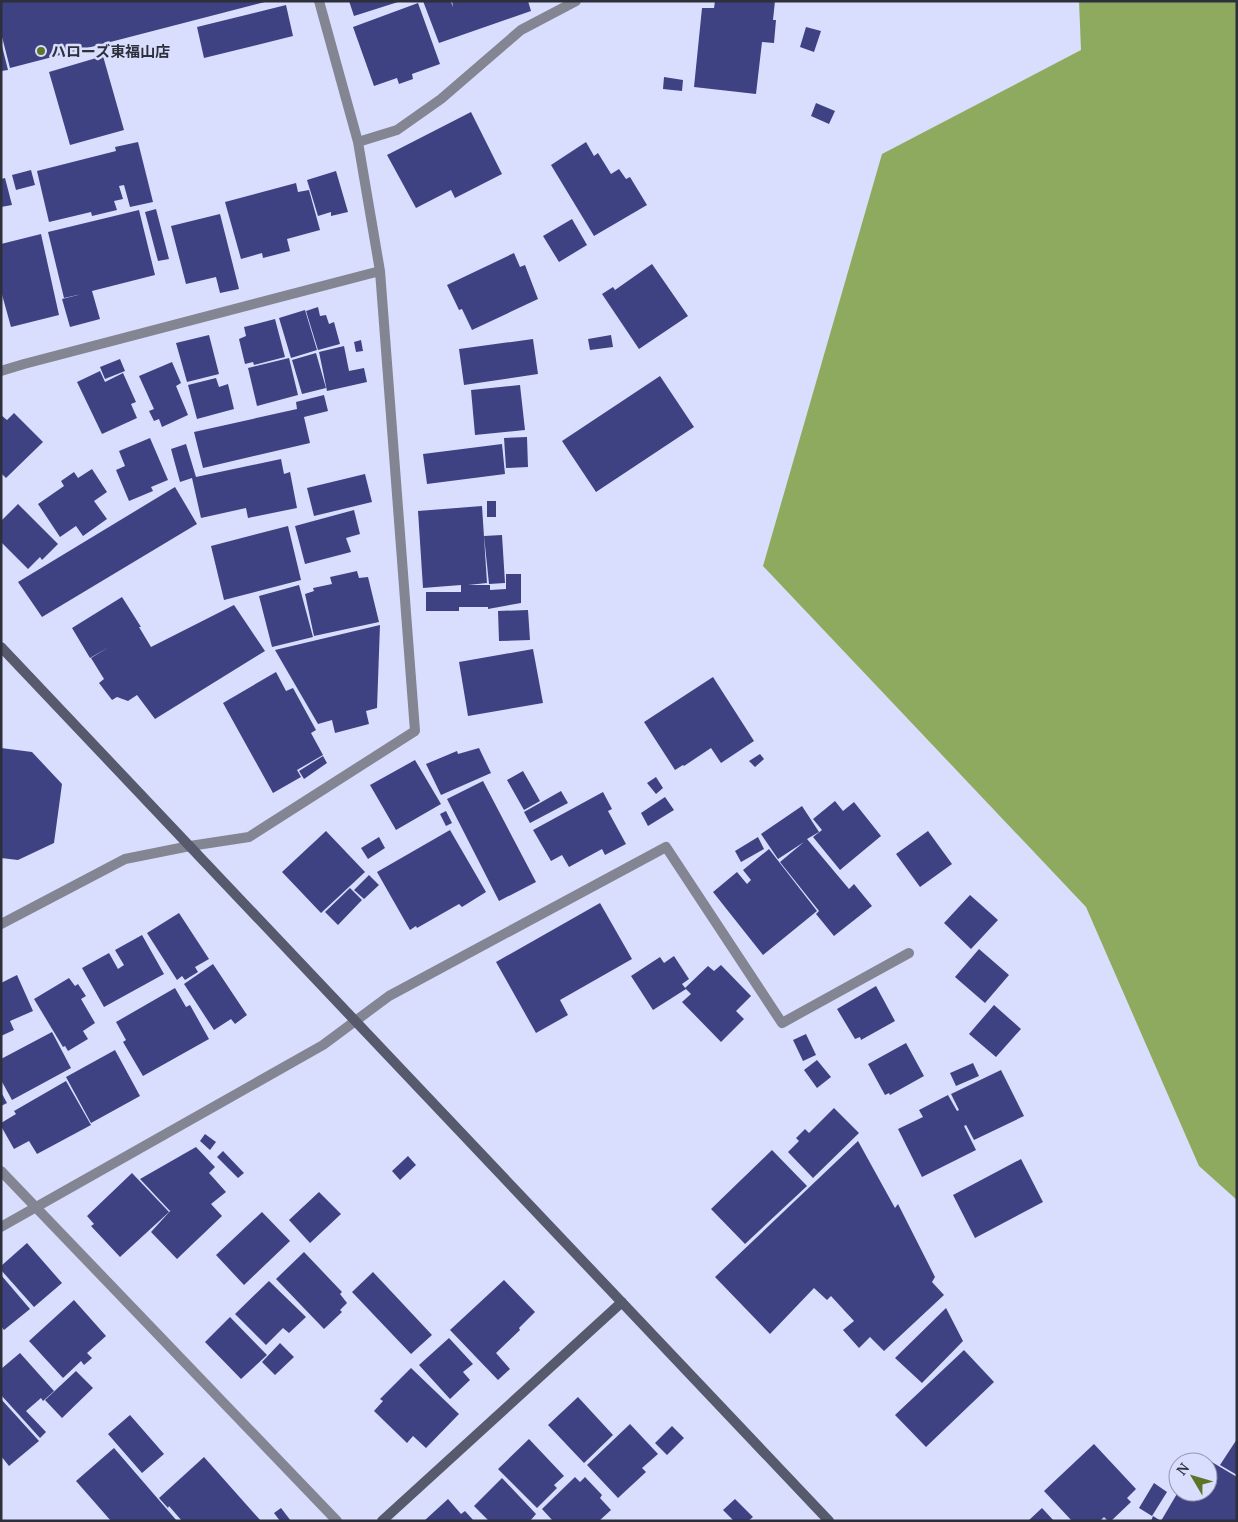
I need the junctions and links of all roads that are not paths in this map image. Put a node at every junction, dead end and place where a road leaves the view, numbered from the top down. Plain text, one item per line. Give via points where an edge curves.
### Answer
1 (319, 1) edge
2 (576, 1) edge
3 (358, 142) junction
4 (380, 271) junction
5 (1, 371) edge
6 (1, 647) edge
7 (190, 846) junction
8 (1, 924) edge
9 (909, 953) dead end
10 (357, 1021) junction
11 (1, 1170) edge
12 (36, 1208) junction
13 (1, 1228) edge
14 (622, 1302) junction
15 (337, 1521) edge
16 (382, 1521) edge
17 (829, 1521) edge

1 - 3 street
2 - 3 street via 521,30 441,99 397,130
3 - 4 street
4 - 5 street
4 - 7 street via 414,731 249,837
6 - 7 street
7 - 8 street via 125,859
7 - 10 street
9 - 10 street via 782,1023 666,847 389,996
10 - 12 street via 323,1045
10 - 14 street
11 - 12 street
12 - 13 street
12 - 15 street
14 - 16 street
14 - 17 street

